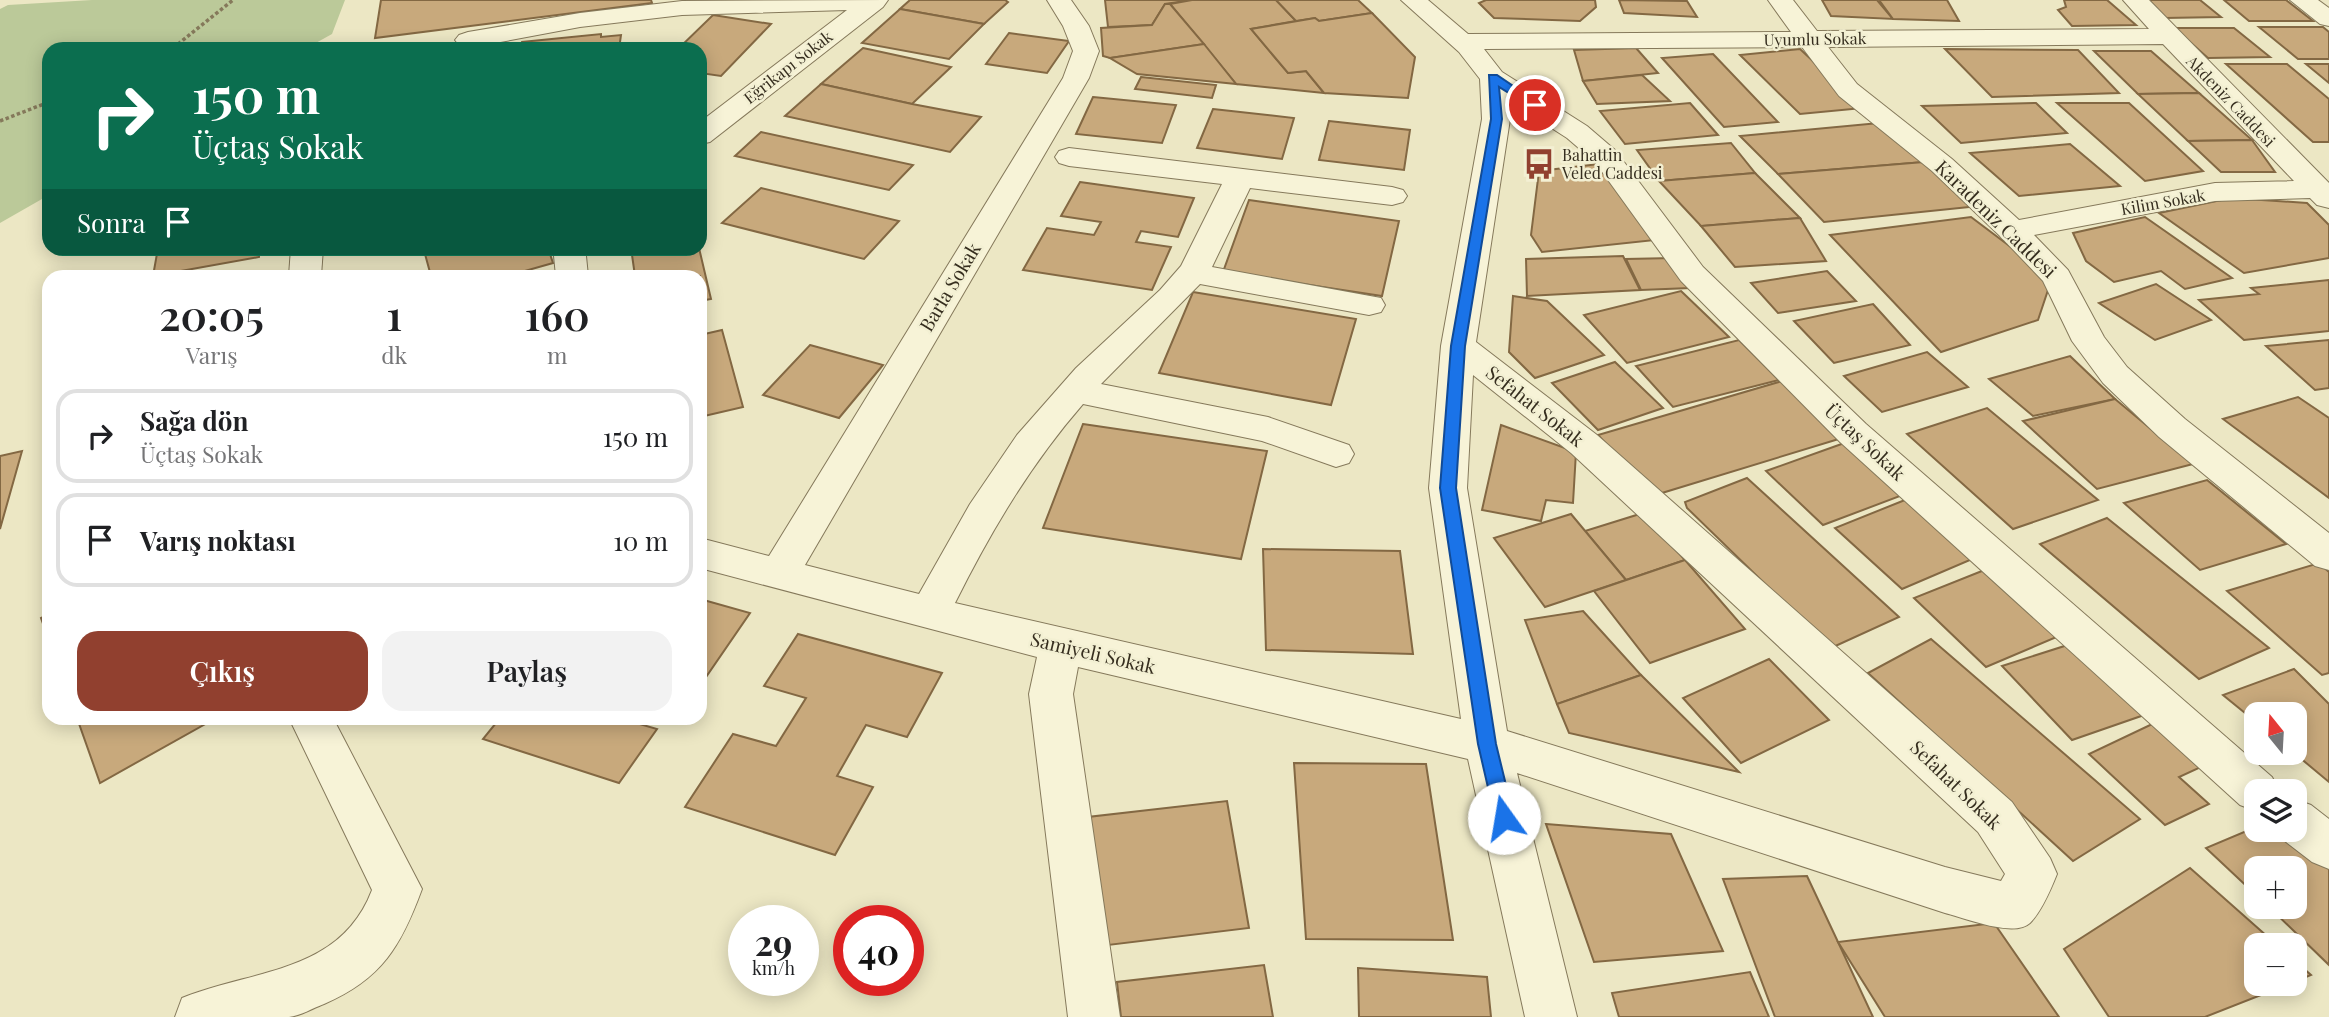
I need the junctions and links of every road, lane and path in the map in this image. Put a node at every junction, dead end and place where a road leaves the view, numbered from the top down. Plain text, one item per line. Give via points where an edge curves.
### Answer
1 (233, 0) edge
2 (1059, 0) edge
3 (1412, 0) edge
4 (1780, 0) edge
5 (2135, 0) edge
6 (2302, 0) edge
7 (875, 1) edge
8 (2329, 19) edge
9 (2169, 36) junction
10 (1807, 38) junction
11 (468, 40) dead end
12 (180, 42) edge
13 (1462, 42) junction
14 (1493, 78) junction
15 (42, 105) edge
16 (0, 121) edge
17 (707, 131) edge
18 (1069, 157) dead end
19 (1239, 178) junction
20 (2322, 194) edge
21 (1392, 197) dead end
22 (2012, 230) junction
23 (1191, 273) junction
24 (1369, 305) dead end
25 (1458, 346) junction
26 (1075, 391) junction
27 (1336, 454) dead end
28 (707, 555) edge
29 (2329, 555) edge
30 (780, 572) junction
31 (930, 612) junction
32 (1061, 645) junction
33 (315, 725) edge
34 (1487, 744) junction
35 (2244, 780) edge
36 (2307, 830) edge
37 (2329, 847) edge
38 (201, 1017) edge
39 (1094, 1017) edge
40 (1551, 1017) edge

1 - 12 path
2 - 30 street, Barla Sokak via 1086,51 1076,78
3 - 13 street
4 - 10 street, Karadeniz Caddesi
5 - 9 street, Akdeniz Caddesi
6 - 8 street
7 - 11 street via 682,8
7 - 17 street, Eğrikapı Sokak
9 - 10 street, Uyumlu Sokak
9 - 20 street, Akdeniz Caddesi
10 - 13 street, Uyumlu Sokak
10 - 22 street, Karadeniz Caddesi via 1848,90 1942,165
13 - 14 street
14 - 25 street via 1496,119
14 - 35 street, Üçtaş Sokak via 1577,132 1605,156 1692,274 1853,433
15 - 16 path
18 - 19 street
19 - 21 street
19 - 23 street via 1208,248
20 - 22 street, Kilim Sokak via 2216,192
22 - 29 street, Karadeniz Caddesi via 2057,277 2089,341 2115,375 2172,428
23 - 24 street
23 - 26 street
25 - 34 street via 1448,488
25 - 34 street, Sefahat Sokak via 1584,444 1995,817 2033,874 2012,907 1945,890
26 - 27 street via 1268,430
26 - 31 street via 1004,481
28 - 30 street, Samiyeli Sokak
30 - 31 street, Samiyeli Sokak
31 - 32 street, Samiyeli Sokak
32 - 34 street, Samiyeli Sokak
32 - 39 street via 1051,694
33 - 38 street via 397,889 391,913 376,938 335,974
34 - 40 street
36 - 37 street

